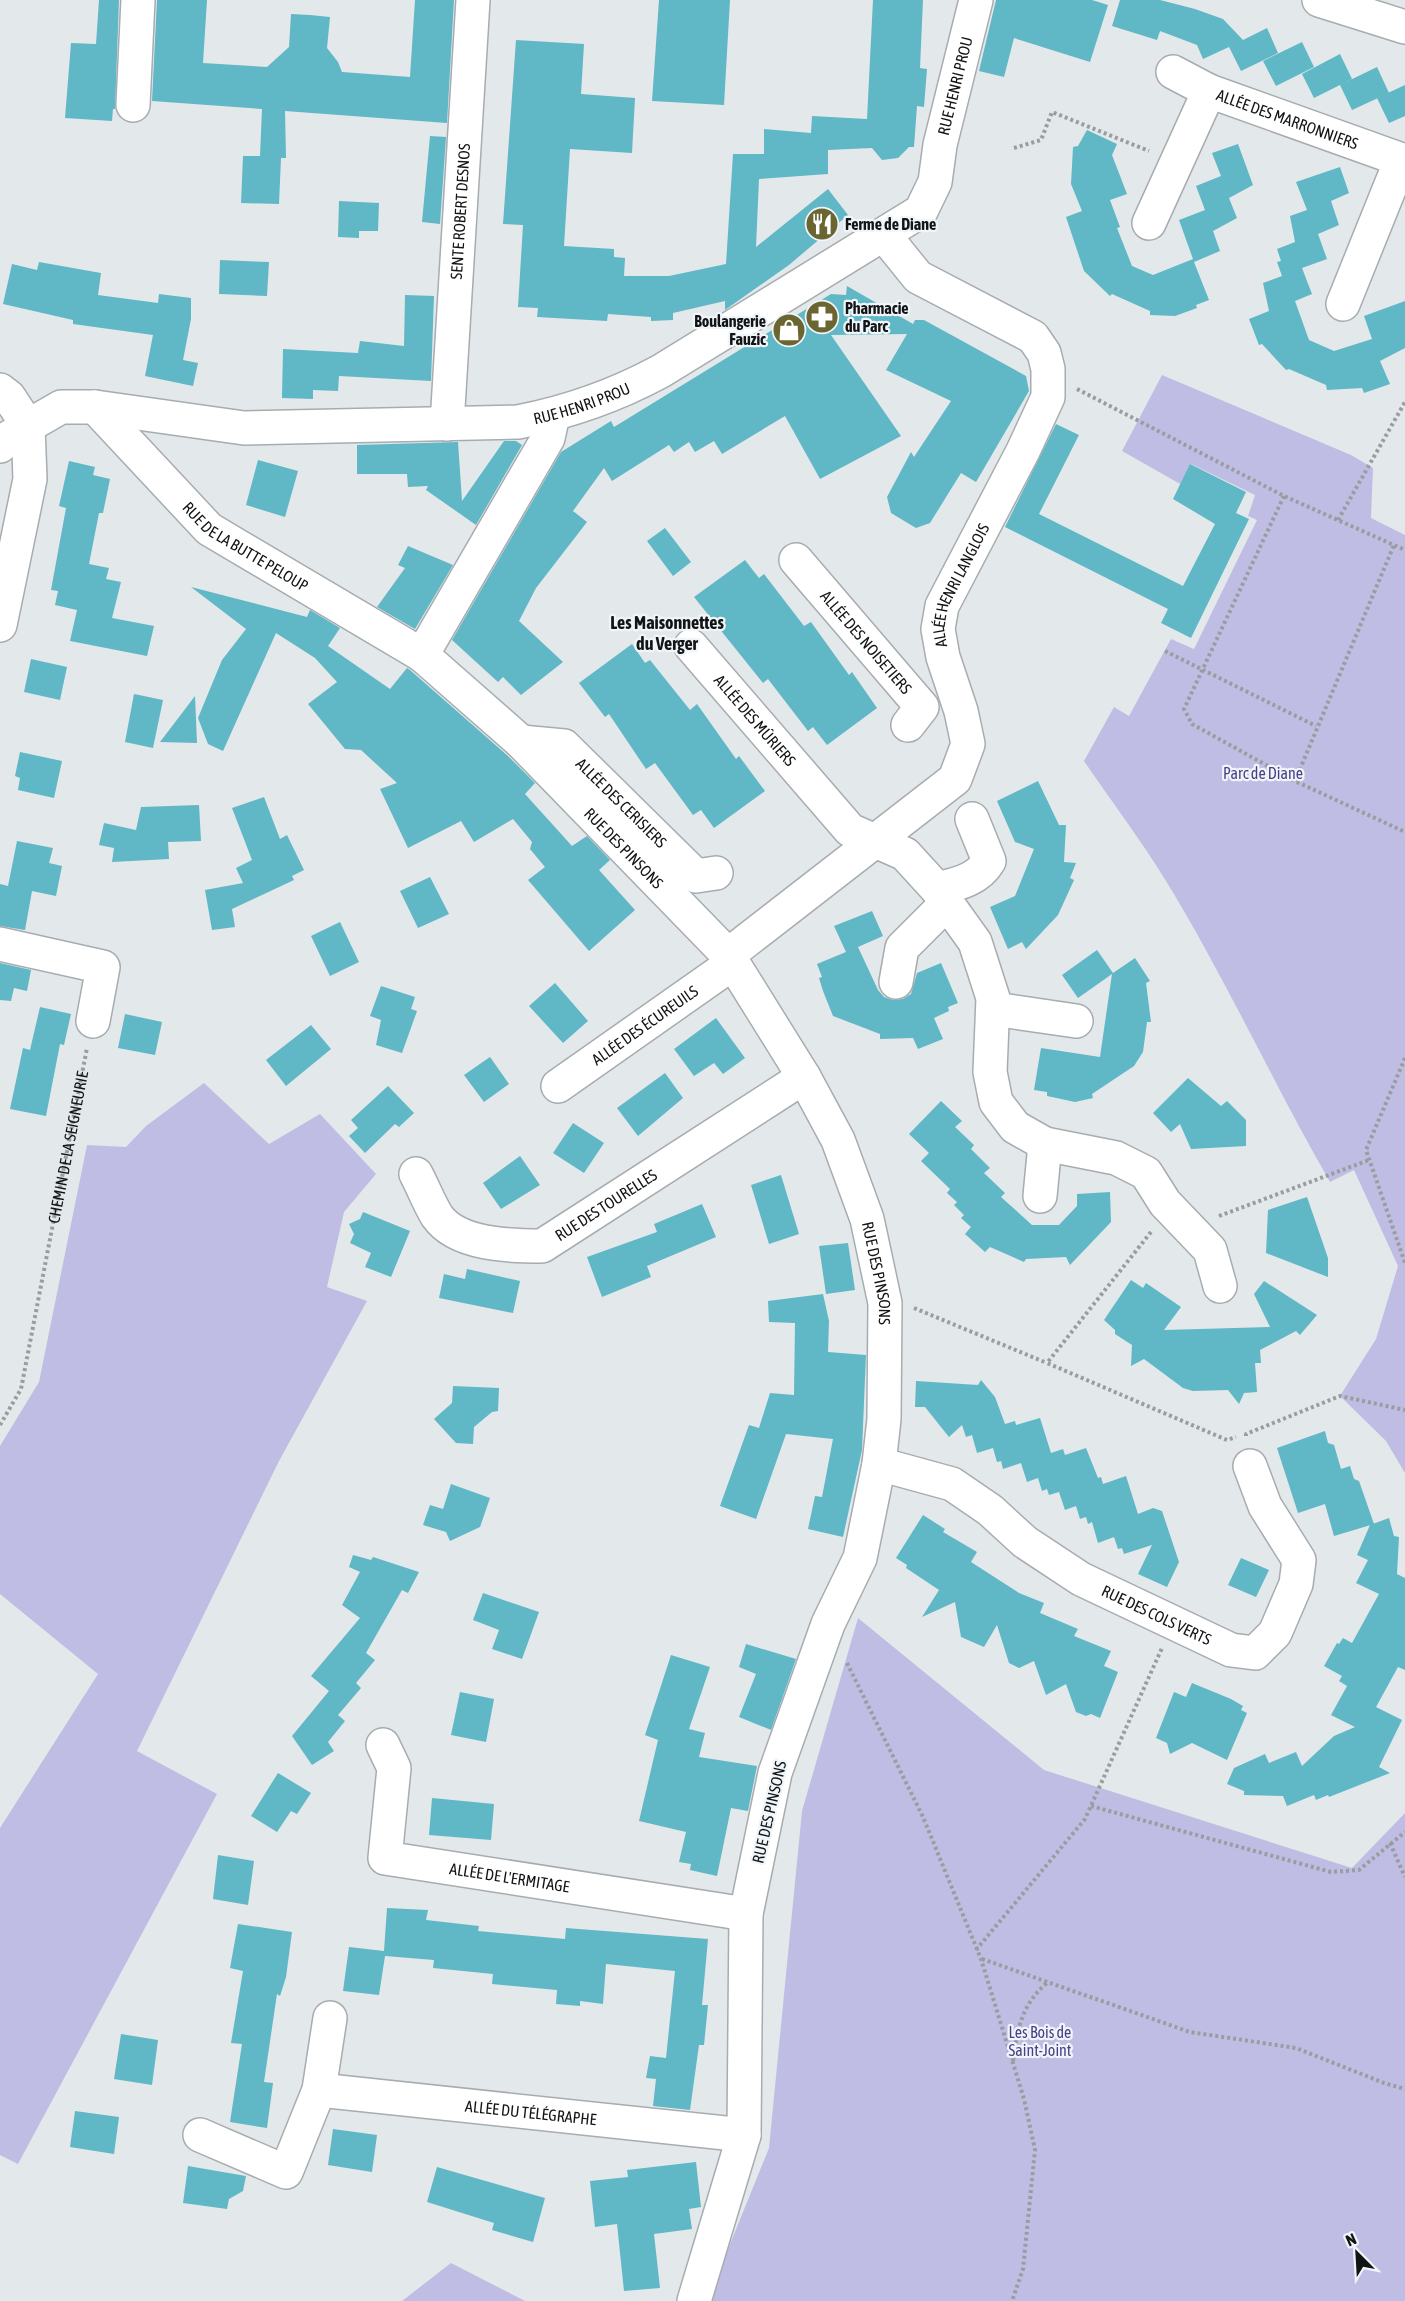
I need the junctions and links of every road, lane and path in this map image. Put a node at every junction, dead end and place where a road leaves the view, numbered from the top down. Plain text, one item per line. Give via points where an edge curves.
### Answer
1 (138, 0) edge
2 (473, 0) edge
3 (976, 0) edge
4 (1319, 0) edge
5 (1405, 27) edge
6 (1173, 72) dead end
7 (1209, 91) junction
8 (133, 105) dead end
9 (1014, 148) dead end
10 (1403, 160) edge
11 (1175, 161) junction
12 (1149, 223) dead end
13 (884, 235) junction
14 (1343, 304) dead end
15 (1071, 386) dead end
16 (0, 390) edge
17 (1405, 402) edge
18 (95, 406) junction
19 (553, 415) junction
20 (447, 424) junction
21 (27, 426) junction
22 (0, 446) edge
23 (1284, 495) junction
24 (1338, 520) junction
25 (1394, 546) junction
26 (1405, 550) edge
27 (796, 560) dead end
28 (0, 625) edge
29 (692, 646) dead end
30 (1165, 651) dead end
31 (422, 655) junction
32 (1204, 670) junction
33 (908, 725) dead end
34 (1316, 726) junction
35 (521, 742) junction
36 (1295, 781) junction
37 (972, 819) dead end
38 (1405, 832) edge
39 (873, 842) junction
40 (716, 873) dead end
41 (942, 896) junction
42 (0, 944) edge
43 (730, 959) junction
44 (896, 982) dead end
45 (994, 1009) junction
46 (93, 1021) joint
47 (1076, 1021) dead end
48 (1405, 1058) edge
49 (804, 1077) junction
50 (558, 1086) dead end
51 (1045, 1143) junction
52 (1369, 1160) junction
53 (416, 1174) dead end
54 (1040, 1196) dead end
55 (1179, 1219) junction
56 (1405, 1263) edge
57 (1220, 1286) dead end
58 (885, 1303) junction
59 (1047, 1363) junction
60 (1405, 1410) edge
61 (0, 1425) edge
62 (1246, 1434) junction
63 (879, 1464) junction
64 (1250, 1466) joint
65 (1173, 1623) junction
66 (828, 1624) junction
67 (383, 1745) dead end
68 (1091, 1806) junction
69 (1405, 1832) edge
70 (1390, 1843) junction
71 (1405, 1877) edge
72 (747, 1914) junction
73 (976, 1950) junction
74 (981, 1959) junction
75 (1048, 1982) junction
76 (330, 2018) dead end
77 (1013, 2062) junction
78 (1405, 2089) edge
79 (319, 2090) junction
80 (200, 2135) dead end
81 (744, 2135) junction
82 (694, 2301) edge
83 (1012, 2301) edge

1 - 8 street
2 - 20 street, SENTE ROBERT DESNOS
3 - 13 street, RUE HENRI PROU via 940,146 935,182 921,211
4 - 5 street
6 - 7 street, ALLÉE DES MARRONNIERS
7 - 10 street, ALLÉE DES MARRONNIERS
7 - 11 street
9 - 11 path via 1041,140 1052,112
10 - 14 street
11 - 12 street
13 - 19 street, RUE HENRI PROU via 661,371 619,393
13 - 39 street, ALLÉE HENRI LANGLOIS via 918,277 1033,337 1044,353 1050,384 1048,397 1023,451 942,606 938,629 943,657 968,744 955,779
15 - 23 path
16 - 21 street
17 - 24 path
18 - 20 street, RUE HENRI PROU via 244,428
18 - 21 street, RUE HENRI PROU via 61,407
18 - 31 street, RUE DE LA BUTTE PELOUP via 209,529
19 - 20 street, RUE HENRI PROU via 518,422
19 - 31 street via 548,438
21 - 22 street, RUE HENRI PROU
21 - 28 street via 30,479
23 - 24 path
23 - 32 path
24 - 25 path
25 - 26 path
25 - 34 path
27 - 33 street, ALLÉE DES NOISETIERS via 922,707
29 - 39 street, ALLÉE DES MÛRIERS via 850,830
30 - 32 path
31 - 35 street, RUE DES PINSONS
32 - 34 path
32 - 36 path via 1184,709 1192,724
34 - 36 path
35 - 40 street, ALLÉE DES CERISIERS via 564,746 696,876
35 - 43 street, RUE DES PINSONS
36 - 38 path
37 - 41 street via 989,861 983,871
39 - 41 street, ALLÉE DES MÛRIERS via 905,854
39 - 43 street, ALLÉE HENRI LANGLOIS
41 - 44 street via 902,948
41 - 45 street, ALLÉE DES MÛRIERS via 975,942
42 - 46 street via 103,967
43 - 49 street, RUE DES PINSONS
43 - 50 street, ALLÉE DES ÉCUREUILS
45 - 47 street
45 - 51 street, ALLÉE DES MÛRIERS via 990,1072 996,1102 1015,1127
46 - 61 path, CHEMIN DE LA SEIGNEURIE via 21,1389
48 - 52 path via 1366,1150
49 - 53 street, RUE DES TOURELLES via 542,1246 504,1246 464,1236 438,1218
49 - 58 street, RUE DES PINSONS via 838,1140 867,1220
51 - 54 street
51 - 55 street, ALLÉE DES MÛRIERS via 1116,1158 1146,1173
52 - 55 path
52 - 56 path
55 - 57 street, ALLÉE DES MÛRIERS via 1210,1250
55 - 59 path
58 - 59 path via 915,1308
58 - 63 street, RUE DES PINSONS via 884,1419
59 - 62 path via 1227,1440
60 - 62 path via 1340,1396
62 - 64 path
63 - 65 street, RUE DES COLS VERTS via 952,1484 990,1510 1025,1542 1081,1579
63 - 66 street, RUE DES PINSONS via 860,1558
64 - 65 street, RUE DES COLS VERTS via 1265,1506 1299,1560 1296,1584 1275,1633 1255,1653 1231,1650
65 - 68 path
66 - 72 street, RUE DES PINSONS via 775,1773
66 - 73 path via 923,1816
67 - 72 street, ALLÉE DE L'ERMITAGE via 394,1768 385,1857
68 - 70 path via 1331,1872 1359,1870
68 - 73 path via 1085,1820
69 - 70 path
70 - 71 path
72 - 81 street, RUE DES PINSONS
73 - 74 path
74 - 75 path
74 - 77 path
75 - 77 path via 1022,2013
75 - 78 path via 1190,2032 1296,2048
76 - 79 street
77 - 83 path via 1035,2150 1023,2269
79 - 80 street via 286,2172
79 - 81 street, ALLÉE DU TÉLÉGRAPHE
81 - 82 street, RUE DES PINSONS

